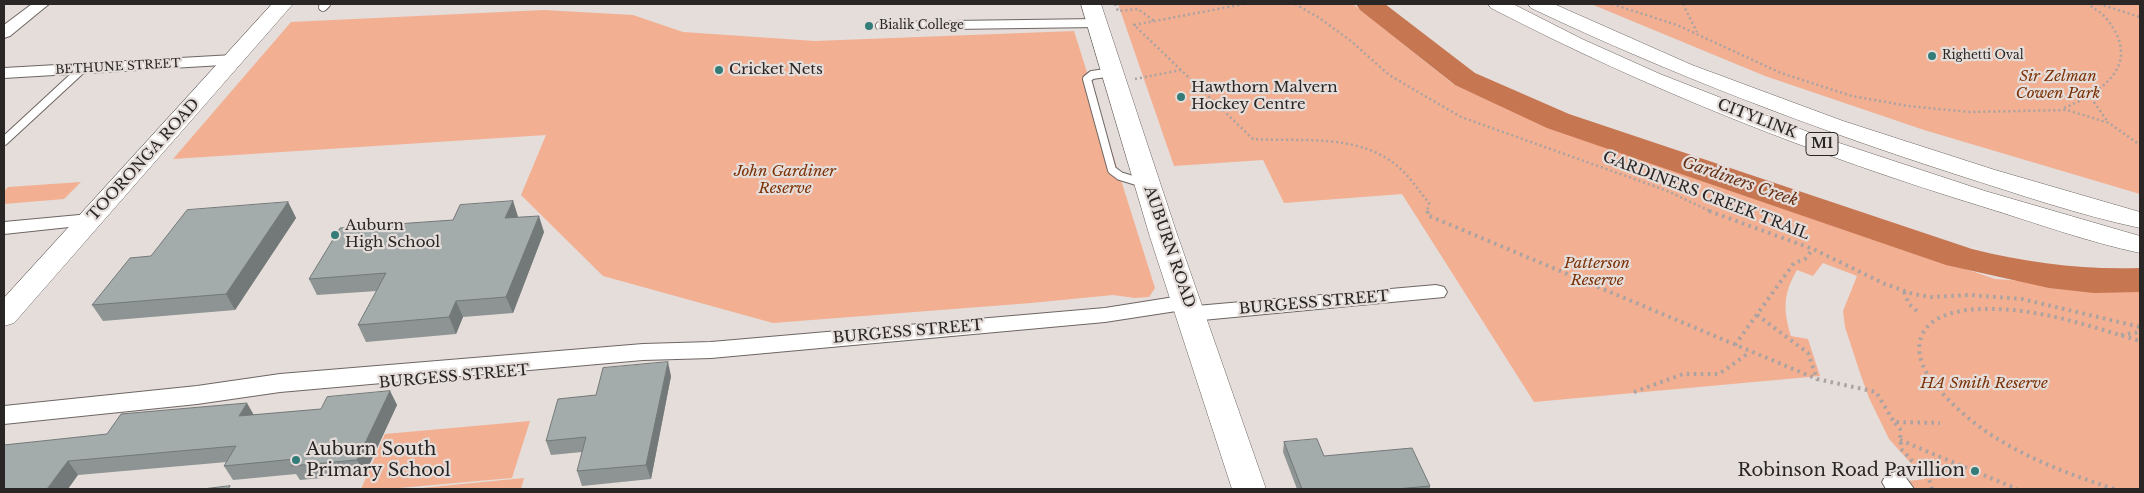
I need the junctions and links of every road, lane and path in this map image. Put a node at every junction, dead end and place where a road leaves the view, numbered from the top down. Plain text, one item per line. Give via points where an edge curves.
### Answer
1 (41, 4) edge
2 (283, 4) edge
3 (1116, 4) edge
4 (1244, 4) edge
5 (1294, 4) edge
6 (1498, 4) edge
7 (1538, 4) edge
8 (1612, 4) edge
9 (1683, 4) edge
10 (2088, 4) edge
11 (2099, 4) edge
12 (1617, 5) edge
13 (1094, 13) edge
14 (2140, 17) edge
15 (1154, 21) junction
16 (880, 26) dead end
17 (4, 33) edge
18 (1698, 33) junction
19 (2126, 49) dead end
20 (233, 60) junction
21 (82, 69) junction
22 (1181, 70) junction
23 (2119, 73) dead end
24 (4, 74) edge
25 (1125, 75) junction
26 (2091, 98) junction
27 (2061, 110) junction
28 (2110, 123) junction
29 (4, 141) edge
30 (2140, 145) edge
31 (2140, 220) edge
32 (86, 224) junction
33 (4, 228) edge
34 (4, 233) edge
35 (2140, 245) edge
36 (1813, 249) junction
37 (1904, 291) junction
38 (1436, 292) dead end
39 (1190, 309) junction
40 (1917, 311) dead end
41 (1757, 315) junction
42 (4, 316) edge
43 (2140, 327) edge
44 (2140, 332) edge
45 (2116, 334) junction
46 (2140, 341) edge
47 (1735, 345) junction
48 (1750, 351) junction
49 (1817, 378) junction
50 (1634, 392) dead end
51 (55, 408) junction
52 (4, 409) edge
53 (4, 415) edge
54 (1894, 422) junction
55 (1940, 423) dead end
56 (1900, 440) junction
57 (1250, 489) edge
58 (1932, 489) edge
59 (2017, 489) edge
60 (2114, 489) edge

1 - 17 street
2 - 20 main road, TOORONGA ROAD
3 - 15 path via 1118,10 1138,9
4 - 15 path
5 - 36 path, GARDINERS CREEK TRAIL via 1351,41 1389,75 1461,117 1665,190 1748,227
6 - 35 main road, CITYLINK / M1 via 1638,72 1786,131 1936,183
7 - 31 main road, CITYLINK / M1 via 1639,50 1805,116 1951,165
8 - 12 path
9 - 18 path
10 - 19 path via 2106,17 2121,36
11 - 14 path
12 - 18 path
13 - 16 lane
13 - 25 main road, AUBURN ROAD
15 - 22 path via 1134,25
18 - 27 path via 1781,73 1869,100 1970,112
20 - 21 street, BETHUNE STREET
20 - 32 main road, TOORONGA ROAD
21 - 24 street, BETHUNE STREET
21 - 29 lane
22 - 25 path
22 - 47 path via 1253,139 1338,140 1367,148 1392,161 1430,203 1427,215
23 - 26 path
25 - 39 main road, AUBURN ROAD via 1147,184
26 - 27 path
26 - 28 path
27 - 28 path
28 - 30 path
32 - 33 street
32 - 34 street
32 - 42 main road, TOORONGA ROAD
36 - 37 path, GARDINERS CREEK TRAIL
36 - 41 path via 1805,259 1794,263
37 - 40 path via 1906,300
37 - 43 path, GARDINERS CREEK TRAIL via 1930,297 1978,295 2022,299
38 - 39 street, BURGESS STREET
39 - 51 street, BURGESS STREET via 711,350 592,366
39 - 57 main road, AUBURN ROAD
41 - 47 path
41 - 49 path via 1808,353
44 - 45 path
45 - 46 path
45 - 60 path via 2037,313 1986,309 1964,311 1933,322 1920,341 1925,370 1942,395 1973,423 2037,461
47 - 48 path
48 - 49 path
48 - 50 path via 1719,374 1683,374
49 - 54 path via 1876,392
51 - 52 street, BURGESS STREET
51 - 53 street, BURGESS STREET
54 - 55 path
54 - 56 path via 1900,428
56 - 58 path via 1901,450 1929,479
56 - 59 path

